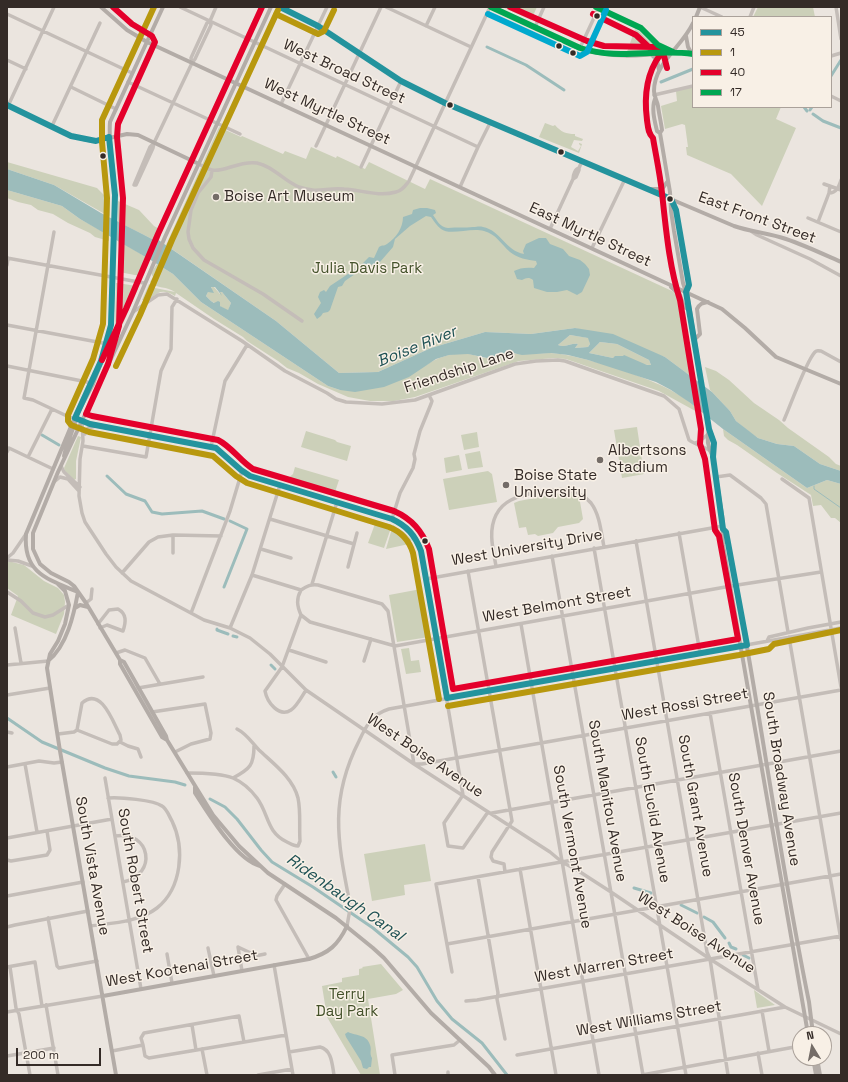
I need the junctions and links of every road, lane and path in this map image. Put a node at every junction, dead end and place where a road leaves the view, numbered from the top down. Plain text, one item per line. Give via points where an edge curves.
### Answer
1 (54, 7) edge
2 (101, 7) edge
3 (163, 7) edge
4 (180, 7) edge
5 (216, 7) edge
6 (271, 7) edge
7 (280, 7) edge
8 (327, 7) edge
9 (381, 7) edge
10 (386, 7) edge
11 (435, 7) edge
12 (491, 7) edge
13 (544, 7) edge
14 (598, 7) edge
15 (700, 7) edge
16 (836, 7) edge
17 (7, 14) edge
18 (720, 16) edge
19 (839, 20) edge
20 (210, 21) junction
21 (100, 23) dead end
22 (692, 25) edge
23 (318, 26) junction
24 (426, 26) junction
25 (534, 27) junction
26 (43, 31) junction
27 (686, 35) junction
28 (841, 39) edge
29 (147, 42) junction
30 (254, 43) junction
31 (471, 47) junction
32 (580, 48) junction
33 (87, 52) junction
34 (673, 52) junction
35 (359, 53) junction
36 (692, 53) edge
37 (651, 54) junction
38 (692, 54) edge
39 (7, 60) edge
40 (192, 63) junction
41 (300, 64) junction
42 (26, 69) junction
43 (659, 70) junction
44 (132, 73) junction
45 (401, 81) junction
46 (128, 82) junction
47 (236, 83) junction
48 (344, 85) junction
49 (692, 86) edge
50 (71, 87) junction
51 (654, 97) junction
52 (173, 103) junction
53 (445, 103) junction
54 (281, 104) junction
55 (8, 106) edge
56 (390, 106) junction
57 (116, 109) junction
58 (659, 112) junction
59 (217, 123) junction
60 (490, 123) junction
61 (656, 123) junction
62 (326, 125) junction
63 (52, 126) junction
64 (434, 127) junction
65 (660, 133) junction
66 (240, 134) dead end
67 (108, 137) junction
68 (154, 143) junction
69 (316, 146) dead end
70 (371, 146) junction
71 (478, 147) junction
72 (582, 161) junction
73 (199, 164) junction
74 (361, 167) dead end
75 (416, 167) junction
76 (212, 170) junction
77 (625, 179) junction
78 (668, 180) junction
79 (841, 180) edge
80 (824, 184) dead end
81 (830, 186) junction
82 (460, 188) junction
83 (647, 189) junction
84 (839, 189) edge
85 (829, 193) junction
86 (671, 199) junction
87 (507, 209) joint
88 (808, 218) dead end
89 (818, 222) junction
90 (550, 229) junction
91 (751, 231) junction
92 (54, 232) dead end
93 (841, 232) edge
94 (592, 248) junction
95 (8, 258) edge
96 (841, 262) edge
97 (7, 265) edge
98 (48, 265) junction
99 (841, 276) edge
100 (113, 277) junction
101 (144, 283) junction
102 (667, 284) junction
103 (686, 292) junction
104 (138, 297) junction
105 (177, 299) junction
106 (148, 302) junction
107 (708, 302) junction
108 (690, 310) junction
109 (132, 312) junction
110 (302, 321) dead end
111 (7, 325) edge
112 (36, 330) junction
113 (694, 340) junction
114 (108, 344) junction
115 (247, 345) junction
116 (841, 362) edge
117 (7, 366) edge
118 (806, 369) junction
119 (29, 370) junction
120 (93, 384) junction
121 (841, 384) edge
122 (429, 395) junction
123 (52, 409) junction
124 (76, 419) junction
125 (784, 420) dead end
126 (82, 421) junction
127 (99, 425) junction
128 (709, 430) junction
129 (150, 435) junction
130 (707, 435) junction
131 (83, 441) junction
132 (695, 443) junction
133 (83, 446) junction
134 (211, 447) junction
135 (709, 450) junction
136 (7, 452) edge
137 (28, 457) junction
138 (713, 457) junction
139 (62, 464) junction
140 (53, 469) junction
141 (242, 471) junction
142 (716, 477) junction
143 (782, 479) dead end
144 (54, 482) junction
145 (280, 485) junction
146 (80, 489) junction
147 (337, 502) junction
148 (270, 519) junction
149 (392, 519) junction
150 (723, 527) junction
151 (357, 533) dead end
152 (679, 533) junction
153 (26, 534) junction
154 (173, 535) junction
155 (221, 536) junction
156 (326, 536) junction
157 (636, 541) junction
158 (354, 544) junction
159 (604, 547) junction
160 (594, 548) junction
161 (261, 549) junction
162 (173, 554) dead end
163 (552, 556) junction
164 (290, 558) dead end
165 (7, 559) edge
166 (32, 566) junction
167 (496, 566) junction
168 (348, 567) dead end
169 (468, 571) junction
170 (821, 572) junction
171 (122, 573) junction
172 (252, 575) junction
173 (778, 578) junction
174 (426, 579) junction
175 (56, 583) junction
176 (312, 584) junction
177 (736, 585) junction
178 (730, 586) junction
179 (92, 589) dead end
180 (301, 590) junction
181 (7, 592) edge
182 (78, 592) junction
183 (690, 594) junction
184 (647, 601) junction
185 (69, 605) junction
186 (87, 605) junction
187 (75, 608) junction
188 (604, 609) junction
189 (191, 613) junction
190 (301, 615) junction
191 (563, 616) junction
192 (841, 622) edge
193 (521, 624) junction
194 (830, 624) junction
195 (99, 626) junction
196 (15, 628) dead end
197 (230, 628) junction
198 (841, 628) edge
199 (830, 630) junction
200 (478, 631) junction
201 (788, 632) junction
202 (789, 637) junction
203 (371, 639) junction
204 (436, 639) junction
205 (767, 641) junction
206 (747, 645) junction
207 (394, 646) junction
208 (741, 646) junction
209 (289, 650) junction
210 (116, 653) junction
211 (700, 653) junction
212 (120, 660) junction
213 (48, 661) junction
214 (364, 661) dead end
215 (657, 661) junction
216 (326, 662) dead end
217 (21, 663) junction
218 (7, 665) edge
219 (282, 667) junction
220 (615, 668) junction
221 (573, 676) junction
222 (203, 677) dead end
223 (531, 683) junction
224 (160, 684) junction
225 (50, 688) junction
226 (138, 688) junction
227 (841, 689) edge
228 (306, 690) junction
229 (489, 691) junction
230 (7, 695) edge
231 (799, 697) junction
232 (447, 698) junction
233 (757, 705) junction
234 (404, 706) junction
235 (752, 706) junction
236 (152, 712) junction
237 (710, 713) junction
238 (668, 720) junction
239 (626, 728) junction
240 (237, 729) dead end
241 (77, 730) junction
242 (364, 730) junction
243 (7, 732) edge
244 (12, 733) dead end
245 (58, 734) junction
246 (583, 736) junction
247 (167, 740) junction
248 (120, 742) junction
249 (541, 743) junction
250 (254, 746) junction
251 (499, 750) junction
252 (841, 751) edge
253 (175, 752) junction
254 (141, 757) dead end
255 (810, 757) junction
256 (457, 758) junction
257 (62, 762) junction
258 (25, 764) junction
259 (414, 764) junction
260 (766, 764) junction
261 (761, 765) junction
262 (7, 767) edge
263 (187, 773) junction
264 (720, 773) junction
265 (105, 778) dead end
266 (233, 778) junction
267 (678, 780) junction
268 (636, 788) junction
269 (463, 795) junction
270 (594, 795) junction
271 (108, 798) junction
272 (552, 802) junction
273 (509, 810) junction
274 (490, 812) junction
275 (841, 813) edge
276 (820, 816) junction
277 (112, 819) junction
278 (777, 824) junction
279 (510, 825) junction
280 (771, 825) junction
281 (73, 826) junction
282 (47, 831) junction
283 (36, 832) junction
284 (731, 832) junction
285 (115, 836) junction
286 (7, 838) edge
287 (688, 840) junction
288 (646, 847) junction
289 (604, 855) junction
290 (7, 860) edge
291 (562, 862) junction
292 (520, 870) junction
293 (506, 872) junction
294 (841, 874) edge
295 (830, 876) junction
296 (478, 877) junction
297 (83, 882) junction
298 (123, 882) junction
299 (285, 884) junction
300 (787, 884) junction
301 (782, 885) junction
302 (611, 892) junction
303 (741, 892) junction
304 (7, 896) edge
305 (699, 899) junction
306 (657, 907) junction
307 (639, 910) junction
308 (88, 911) junction
309 (615, 914) junction
310 (48, 918) junction
311 (129, 920) junction
312 (573, 922) junction
313 (660, 924) junction
314 (91, 926) junction
315 (347, 926) junction
316 (7, 927) edge
317 (530, 929) junction
318 (488, 937) junction
319 (841, 937) edge
320 (447, 944) junction
321 (797, 944) junction
322 (792, 945) junction
323 (208, 948) dead end
324 (752, 952) junction
325 (167, 954) dead end
326 (265, 954) dead end
327 (256, 956) junction
328 (240, 959) junction
329 (309, 959) junction
330 (710, 959) junction
331 (96, 961) junction
332 (274, 965) junction
333 (8, 967) edge
334 (667, 967) junction
335 (242, 971) junction
336 (452, 972) dead end
337 (625, 974) junction
338 (214, 976) junction
339 (583, 982) junction
340 (172, 983) junction
341 (141, 989) junction
342 (541, 989) junction
343 (758, 989) junction
344 (103, 996) junction
345 (498, 997) junction
346 (466, 1001) dead end
347 (44, 1006) junction
348 (785, 1007) junction
349 (17, 1011) junction
350 (762, 1011) junction
351 (7, 1012) edge
352 (805, 1016) junction
353 (720, 1018) junction
354 (811, 1019) junction
355 (192, 1025) junction
356 (677, 1026) junction
357 (807, 1026) edge
358 (812, 1026) edge
359 (636, 1034) junction
360 (841, 1034) edge
361 (286, 1035) junction
362 (505, 1039) dead end
363 (460, 1040) junction
364 (594, 1041) junction
365 (244, 1042) junction
366 (143, 1045) junction
367 (792, 1047) edge
368 (54, 1048) junction
369 (202, 1049) junction
370 (551, 1049) junction
371 (196, 1050) junction
372 (112, 1051) junction
373 (769, 1051) junction
374 (289, 1052) junction
375 (26, 1053) junction
376 (758, 1054) junction
377 (517, 1055) dead end
378 (7, 1056) edge
379 (726, 1059) junction
380 (684, 1067) junction
381 (292, 1069) junction
382 (30, 1075) edge
383 (58, 1075) edge
384 (116, 1075) edge
385 (207, 1075) edge
386 (258, 1075) edge
387 (293, 1075) edge
388 (334, 1075) edge
389 (395, 1075) edge
390 (495, 1075) edge
391 (556, 1075) edge
392 (599, 1075) edge
393 (642, 1075) edge
394 (686, 1075) edge
395 (728, 1075) edge
396 (762, 1075) edge

1 - 26 street
2 - 29 main road, West Myrtle Street via 127,30
3 - 29 main road
4 - 20 street, West Broad Street
5 - 20 street
6 - 30 main road
7 - 23 main road, East Front Street
8 - 23 street
9 - 35 street
10 - 24 street
11 - 24 street
12 - 25 main road
12 - 31 street
13 - 25 street
14 - 32 street
14 - 34 main road via 641,28 658,45
15 - 18 street
16 - 19 street
17 - 26 street
19 - 28 street
20 - 30 street, West Broad Street
20 - 40 street via 192,57
21 - 33 street
22 - 27 main road, South Broadway Avenue
23 - 35 main road, East Front Street
23 - 41 street
24 - 31 street
25 - 32 main road
26 - 33 street
26 - 42 street
27 - 34 main road, South Broadway Avenue
27 - 36 main road
29 - 40 main road, West Myrtle Street
29 - 44 main road
30 - 41 street, West Broad Street
30 - 47 main road
31 - 53 street
32 - 37 main road via 603,54
33 - 44 street
33 - 50 street
34 - 37 main road
34 - 38 street
34 - 43 main road, South Broadway Avenue
35 - 45 main road, East Front Street
35 - 48 street
37 - 43 main road via 658,60
39 - 42 street
40 - 47 main road, West Myrtle Street
40 - 52 street
41 - 48 street, West Broad Street
41 - 54 street
42 - 55 street
43 - 51 main road, South Broadway Avenue via 655,80
44 - 46 main road
45 - 53 main road, East Front Street
45 - 56 street
46 - 52 street
46 - 57 main road
47 - 54 main road, West Myrtle Street
47 - 59 main road
48 - 56 street, West Broad Street
48 - 62 street
49 - 51 street
50 - 57 street
50 - 63 street
51 - 58 main road, South Broadway Avenue
51 - 61 main road, South Broadway Avenue
52 - 59 street
52 - 68 street
53 - 60 main road, East Front Street
53 - 64 street
54 - 62 main road, West Myrtle Street
55 - 63 main road
56 - 64 street, West Broad Street
56 - 70 street
57 - 67 main road via 110,122
58 - 61 main road
58 - 65 main road, South Broadway Avenue via 662,130
59 - 66 street
59 - 73 main road
60 - 71 street
60 - 72 main road, East Front Street
61 - 65 main road, South Broadway Avenue via 657,131
62 - 69 street
62 - 70 main road, West Myrtle Street
63 - 67 main road via 71,136 87,140 96,141
64 - 71 street, West Broad Street
64 - 75 street
65 - 78 main road, South Broadway Avenue
67 - 68 main road via 138,135
67 - 100 main road via 115,198
68 - 68 street via 150,147 134,185 136,185
68 - 73 main road
70 - 74 street
70 - 75 main road, West Myrtle Street
71 - 82 street
72 - 77 main road, East Front Street
72 - 90 street
73 - 76 street
73 - 101 main road
75 - 76 street via 401,190 384,194 343,188 323,191 307,189 289,182 267,166 253,163
75 - 82 main road, West Myrtle Street
76 - 110 street via 211,177 195,198 191,210 189,239 197,254
77 - 83 main road, East Front Street
77 - 94 street
78 - 83 main road via 659,190
78 - 86 main road, South Broadway Avenue
79 - 84 street
80 - 81 street
81 - 84 street
81 - 85 street
82 - 87 main road, West Myrtle Street
83 - 86 main road, East Front Street
84 - 85 street
85 - 89 street
86 - 91 main road, East Front Street
86 - 103 main road, South Broadway Avenue via 676,210 689,285
87 - 90 main road, East Myrtle Street
88 - 89 street
89 - 93 street
90 - 94 main road, East Myrtle Street
91 - 96 main road, East Front Street via 786,239
91 - 99 street
92 - 98 street
94 - 102 main road, East Myrtle Street
95 - 97 street
95 - 98 street
98 - 100 street
98 - 112 street
100 - 101 street
100 - 114 main road
101 - 104 main road
102 - 103 main road, East Myrtle Street
102 - 108 main road via 680,296 684,307
103 - 107 main road, East Myrtle Street
103 - 108 main road, South Broadway Avenue
104 - 106 street via 143,302
104 - 109 main road
105 - 106 street via 162,293
105 - 115 street, Friendship Lane
105 - 129 street via 172,307 171,349 161,371
106 - 109 street
107 - 113 main road via 702,303 697,309 700,334
107 - 118 main road, East Myrtle Street via 722,309 774,355
108 - 113 main road, South Broadway Avenue
109 - 126 main road
111 - 112 street
112 - 114 street
112 - 119 street
113 - 128 main road, South Broadway Avenue
114 - 120 main road
115 - 122 street, Friendship Lane via 285,371 340,400 392,403
115 - 134 street via 225,381
116 - 118 street via 817,351
117 - 119 street
118 - 121 main road, East Myrtle Street
118 - 125 street
119 - 120 street
119 - 123 street via 24,398
120 - 124 main road
122 - 132 street, Friendship Lane via 515,364 565,361 664,396 679,409 688,437
122 - 149 street via 432,401 414,454 413,468 400,493
123 - 124 street
123 - 137 street
124 - 126 street
124 - 139 main road
124 - 140 main road
126 - 127 street
126 - 131 street, West Boise Avenue
126 - 139 main road
127 - 129 street
127 - 131 street via 86,430
128 - 130 main road, South Broadway Avenue
128 - 138 main road, South Broadway Avenue via 715,449
129 - 133 street via 146,457
129 - 134 street
130 - 132 street
130 - 135 main road, South Broadway Avenue
131 - 133 street, West Boise Avenue
132 - 135 street
133 - 146 street, West Boise Avenue via 80,459
134 - 141 street via 221,451
135 - 138 main road, South Broadway Avenue
136 - 137 street via 9,448
137 - 140 street
138 - 142 main road, South Broadway Avenue
139 - 144 main road
139 - 146 street via 64,472
140 - 153 main road
141 - 145 street
141 - 155 street
142 - 150 main road, South Broadway Avenue
142 - 173 street via 730,475 766,504
143 - 170 street via 809,498
144 - 146 street via 60,477 65,478
144 - 182 main road via 33,533 33,549 40,564 69,582
145 - 147 street
145 - 148 street
146 - 171 street, West Boise Avenue via 80,507 85,522
147 - 149 street
147 - 156 street
148 - 156 street
148 - 161 street
149 - 174 street via 408,529 417,540
150 - 152 street, West University Drive
150 - 177 main road, South Broadway Avenue
150 - 178 main road, South Broadway Avenue
151 - 158 street
152 - 157 street, West University Drive
152 - 183 street
153 - 165 street
153 - 166 main road via 27,556
154 - 155 street
154 - 162 street
154 - 171 street via 158,537 149,542
155 - 189 street
156 - 158 street
156 - 176 street
157 - 159 street, West University Drive
157 - 184 street, South Grant Avenue
158 - 168 street
159 - 160 street, West University Drive
159 - 167 street via 596,511 580,494 557,490 530,494 511,500 496,514 491,532
160 - 163 street, West University Drive
160 - 188 street, South Euclid Avenue
161 - 164 street
161 - 172 street
163 - 167 street, West University Drive
163 - 191 street, South Manitou Avenue
165 - 166 street
166 - 175 main road via 41,575
167 - 169 street, West University Drive
169 - 174 street, West University Drive
169 - 200 street
170 - 173 street, West Belmont Street
170 - 194 street
171 - 189 street, West Boise Avenue via 131,581
172 - 180 street
172 - 197 street
173 - 177 street, West Belmont Street
173 - 201 street
174 - 204 street
175 - 182 main road
175 - 185 main road via 65,591
176 - 180 street
176 - 207 street via 382,604 388,611
177 - 178 street, West Belmont Street
177 - 206 main road, South Broadway Avenue
178 - 183 street, West Belmont Street
178 - 208 main road, South Broadway Avenue
179 - 186 street
180 - 190 street via 298,600
181 - 185 street via 33,613 44,617 53,615
182 - 186 main road
182 - 187 main road
183 - 184 street, West Belmont Street
183 - 211 street
184 - 188 street, West Belmont Street
184 - 215 street, South Grant Avenue
185 - 213 main road, South Vista Avenue via 63,629
186 - 187 main road
186 - 195 main road
187 - 213 main road via 66,635 55,656
188 - 191 street, West Belmont Street
188 - 220 street, South Euclid Avenue
189 - 197 street, West Boise Avenue via 211,623
190 - 203 street, West Belmont Street via 310,622
190 - 209 street
191 - 193 street, West Belmont Street
191 - 221 street, South Manitou Avenue
192 - 194 street
193 - 200 street, West Belmont Street
193 - 223 street, South Vermont Avenue
194 - 199 street
194 - 201 street
195 - 195 street via 109,610 118,609 123,613 126,622 123,631 107,625
195 - 210 main road
196 - 217 street
197 - 219 street, West Boise Avenue via 250,638
198 - 199 street
199 - 202 street
199 - 227 street
200 - 204 street, West Belmont Street
200 - 229 street
201 - 205 street via 769,637
202 - 205 street
202 - 231 street
203 - 207 street, West Belmont Street
203 - 214 street
204 - 207 street, West Belmont Street
204 - 232 street
205 - 206 street
206 - 208 street
206 - 233 main road, South Broadway Avenue
207 - 234 street
208 - 211 street
208 - 235 main road, South Broadway Avenue
209 - 216 street
209 - 219 street
210 - 212 main road
210 - 224 street via 125,650 142,657
211 - 215 street
212 - 226 main road via 124,662
212 - 247 main road via 139,698 162,737
213 - 217 street
213 - 225 main road, South Vista Avenue
215 - 220 street
215 - 238 street, South Grant Avenue
217 - 218 street
219 - 228 street, West Boise Avenue
219 - 228 street via 265,691 275,709 293,709
220 - 221 street
220 - 239 street, South Euclid Avenue
221 - 223 street
221 - 246 street, South Manitou Avenue
222 - 224 street
223 - 229 street
223 - 249 street, South Vermont Avenue
224 - 226 street
225 - 230 street
225 - 245 main road, South Vista Avenue
226 - 236 main road
227 - 231 street, West Rossi Street
228 - 242 street, West Boise Avenue
229 - 232 street
229 - 251 street
231 - 233 street, West Rossi Street
231 - 255 street
232 - 234 street
232 - 256 street
233 - 235 street, West Rossi Street
233 - 260 main road, South Broadway Avenue
234 - 242 street via 379,712
234 - 259 street
235 - 237 street, West Rossi Street
235 - 261 main road, South Broadway Avenue
236 - 247 main road
236 - 253 street via 205,704 210,739
237 - 238 street, West Rossi Street
237 - 264 street, South Denver Avenue
238 - 239 street, West Rossi Street
238 - 267 street, South Grant Avenue
239 - 246 street, West Rossi Street
239 - 268 street, South Euclid Avenue
240 - 250 street via 246,735
241 - 245 street
241 - 248 street via 112,744
241 - 248 street via 82,703 94,698 102,703 120,735
242 - 259 street, West Boise Avenue
242 - 315 street via 344,776 339,807 338,838 350,909
243 - 244 street
245 - 257 main road, South Vista Avenue
246 - 249 street, West Rossi Street
246 - 270 street, South Manitou Avenue
247 - 253 main road
248 - 254 street via 138,749
249 - 251 street, West Rossi Street
249 - 272 street, South Vermont Avenue
250 - 266 street via 254,757 248,769
250 - 266 street via 285,775 294,789 299,805 298,846 276,835 268,824 257,798
251 - 256 street, West Rossi Street
251 - 273 street
252 - 255 street
253 - 263 main road
255 - 260 street
255 - 276 street
256 - 259 street, West Rossi Street
256 - 269 street
257 - 258 street
257 - 281 main road, South Vista Avenue
258 - 262 street
258 - 283 street
259 - 269 street, West Boise Avenue
260 - 261 street
260 - 278 main road, South Broadway Avenue
261 - 264 street
261 - 280 main road, South Broadway Avenue
263 - 266 street
263 - 299 main road via 226,832 260,866
264 - 267 street
264 - 284 street, South Denver Avenue
265 - 271 street, South Robert Street
267 - 268 street
267 - 287 street, South Grant Avenue
268 - 270 street
268 - 288 street, South Euclid Avenue
269 - 274 street, West Boise Avenue
269 - 274 street via 444,823 448,846 464,848
270 - 272 street
270 - 289 street, South Manitou Avenue
271 - 277 street, South Robert Street
271 - 311 street via 157,803 163,806 173,824 179,845 178,870 171,891 152,911 140,918
272 - 273 street
272 - 291 street, South Vermont Avenue
273 - 274 street
273 - 279 street via 512,822
274 - 279 street, West Boise Avenue
275 - 276 street
276 - 278 street
276 - 295 street
277 - 281 street
277 - 285 street, South Robert Street
278 - 280 street
278 - 300 main road, South Broadway Avenue
279 - 291 street, West Boise Avenue
279 - 293 street via 491,854 493,861 504,864
280 - 284 street
280 - 301 main road, South Broadway Avenue
281 - 282 street
281 - 297 main road, South Vista Avenue
282 - 283 street
282 - 290 street via 50,850 48,854
283 - 286 street
284 - 287 street
284 - 303 street, South Denver Avenue
285 - 298 street, South Robert Street
285 - 298 street via 131,836 140,843 146,854 143,870 138,876
287 - 288 street
287 - 305 street, South Grant Avenue
288 - 289 street
288 - 306 street, South Euclid Avenue
289 - 291 street
289 - 302 street, South Manitou Avenue
291 - 292 street
291 - 302 street, West Boise Avenue
291 - 312 street, South Vermont Avenue
292 - 293 street
292 - 317 street
293 - 296 street
294 - 295 street
295 - 300 street
295 - 319 street
296 - 318 street
296 - 320 street via 436,884
297 - 304 street
297 - 308 main road, South Vista Avenue
298 - 311 street, South Robert Street
299 - 315 main road
299 - 329 street via 277,896 277,904
300 - 301 street
300 - 321 main road, South Broadway Avenue
301 - 303 street
301 - 322 main road, South Broadway Avenue
302 - 307 street, West Boise Avenue
302 - 309 street, South Manitou Avenue
303 - 305 street
303 - 324 street, South Denver Avenue
305 - 306 street
305 - 330 street, South Grant Avenue
306 - 307 street
306 - 313 street, South Euclid Avenue
307 - 309 street
307 - 313 street, West Boise Avenue
308 - 310 street
308 - 314 main road, South Vista Avenue
309 - 312 street
309 - 337 street, South Manitou Avenue
310 - 316 street
310 - 331 street via 59,968
311 - 314 street
311 - 341 street, South Robert Street
312 - 317 street
312 - 339 street, South Vermont Avenue
313 - 330 street, West Boise Avenue
313 - 334 street, South Euclid Avenue
314 - 331 main road, South Vista Avenue
315 - 329 main road, West Kootenai Street via 334,947 320,956
315 - 363 main road via 384,958 431,1013
317 - 318 street
317 - 342 street
318 - 320 street
318 - 345 street
319 - 321 street, West Warren Street
320 - 336 street
321 - 322 street, West Warren Street
321 - 354 main road, South Broadway Avenue
322 - 324 street, West Warren Street
322 - 352 main road, South Broadway Avenue
323 - 338 street
324 - 330 street, West Warren Street
324 - 343 street, South Denver Avenue
325 - 340 street
326 - 327 street
327 - 328 street
327 - 328 street via 238,947
328 - 335 street
329 - 332 main road, West Kootenai Street
330 - 334 street, West Warren Street
330 - 343 street, West Boise Avenue
330 - 353 street, South Grant Avenue
331 - 344 main road, South Vista Avenue
332 - 335 main road, West Kootenai Street
332 - 361 street
333 - 347 street via 35,962
333 - 349 street
334 - 337 street, West Warren Street
334 - 356 street, South Euclid Avenue
335 - 338 main road, West Kootenai Street
337 - 339 street, West Warren Street
337 - 359 street, South Manitou Avenue
338 - 340 main road, West Kootenai Street
339 - 342 street, West Warren Street
339 - 364 street, South Vermont Avenue
340 - 341 main road, West Kootenai Street
341 - 344 main road, West Kootenai Street
342 - 345 street, West Warren Street
342 - 370 street
343 - 348 street, West Boise Avenue
344 - 347 street, West Kootenai Street
344 - 372 main road, South Vista Avenue
345 - 346 street, West Warren Street
345 - 362 street
347 - 349 street, West Kootenai Street
347 - 368 street
348 - 350 street, West Williams Street
348 - 352 street, West Boise Avenue
349 - 351 street, West Kootenai Street
349 - 375 street
350 - 353 street, West Williams Street
350 - 373 street
352 - 354 street, West Boise Avenue
352 - 357 main road, South Broadway Avenue
353 - 356 street, West Williams Street
353 - 379 street, South Grant Avenue
354 - 358 main road, South Broadway Avenue
354 - 360 street, West Boise Avenue
355 - 365 street via 239,1016
355 - 366 street via 144,1033
355 - 371 street
356 - 359 street, West Williams Street
356 - 380 street, South Euclid Avenue
359 - 364 street, West Williams Street
359 - 393 street, South Manitou Avenue
361 - 365 street
361 - 374 street
363 - 389 street via 454,1045 392,1055
363 - 390 main road
364 - 370 street, West Williams Street
364 - 392 street, South Vermont Avenue
365 - 369 street
366 - 371 street via 145,1056 149,1058
366 - 372 street
367 - 373 street
368 - 375 street
368 - 383 street
369 - 371 street
369 - 385 street
370 - 377 street, West Williams Street
370 - 391 street
372 - 384 main road, South Vista Avenue
373 - 376 street
374 - 381 street
374 - 388 street via 320,1048 327,1050
375 - 378 street
375 - 382 street
376 - 379 street
376 - 396 street
379 - 380 street
379 - 395 street, South Grant Avenue
380 - 393 street
380 - 394 street, South Euclid Avenue
381 - 386 street
381 - 387 street

